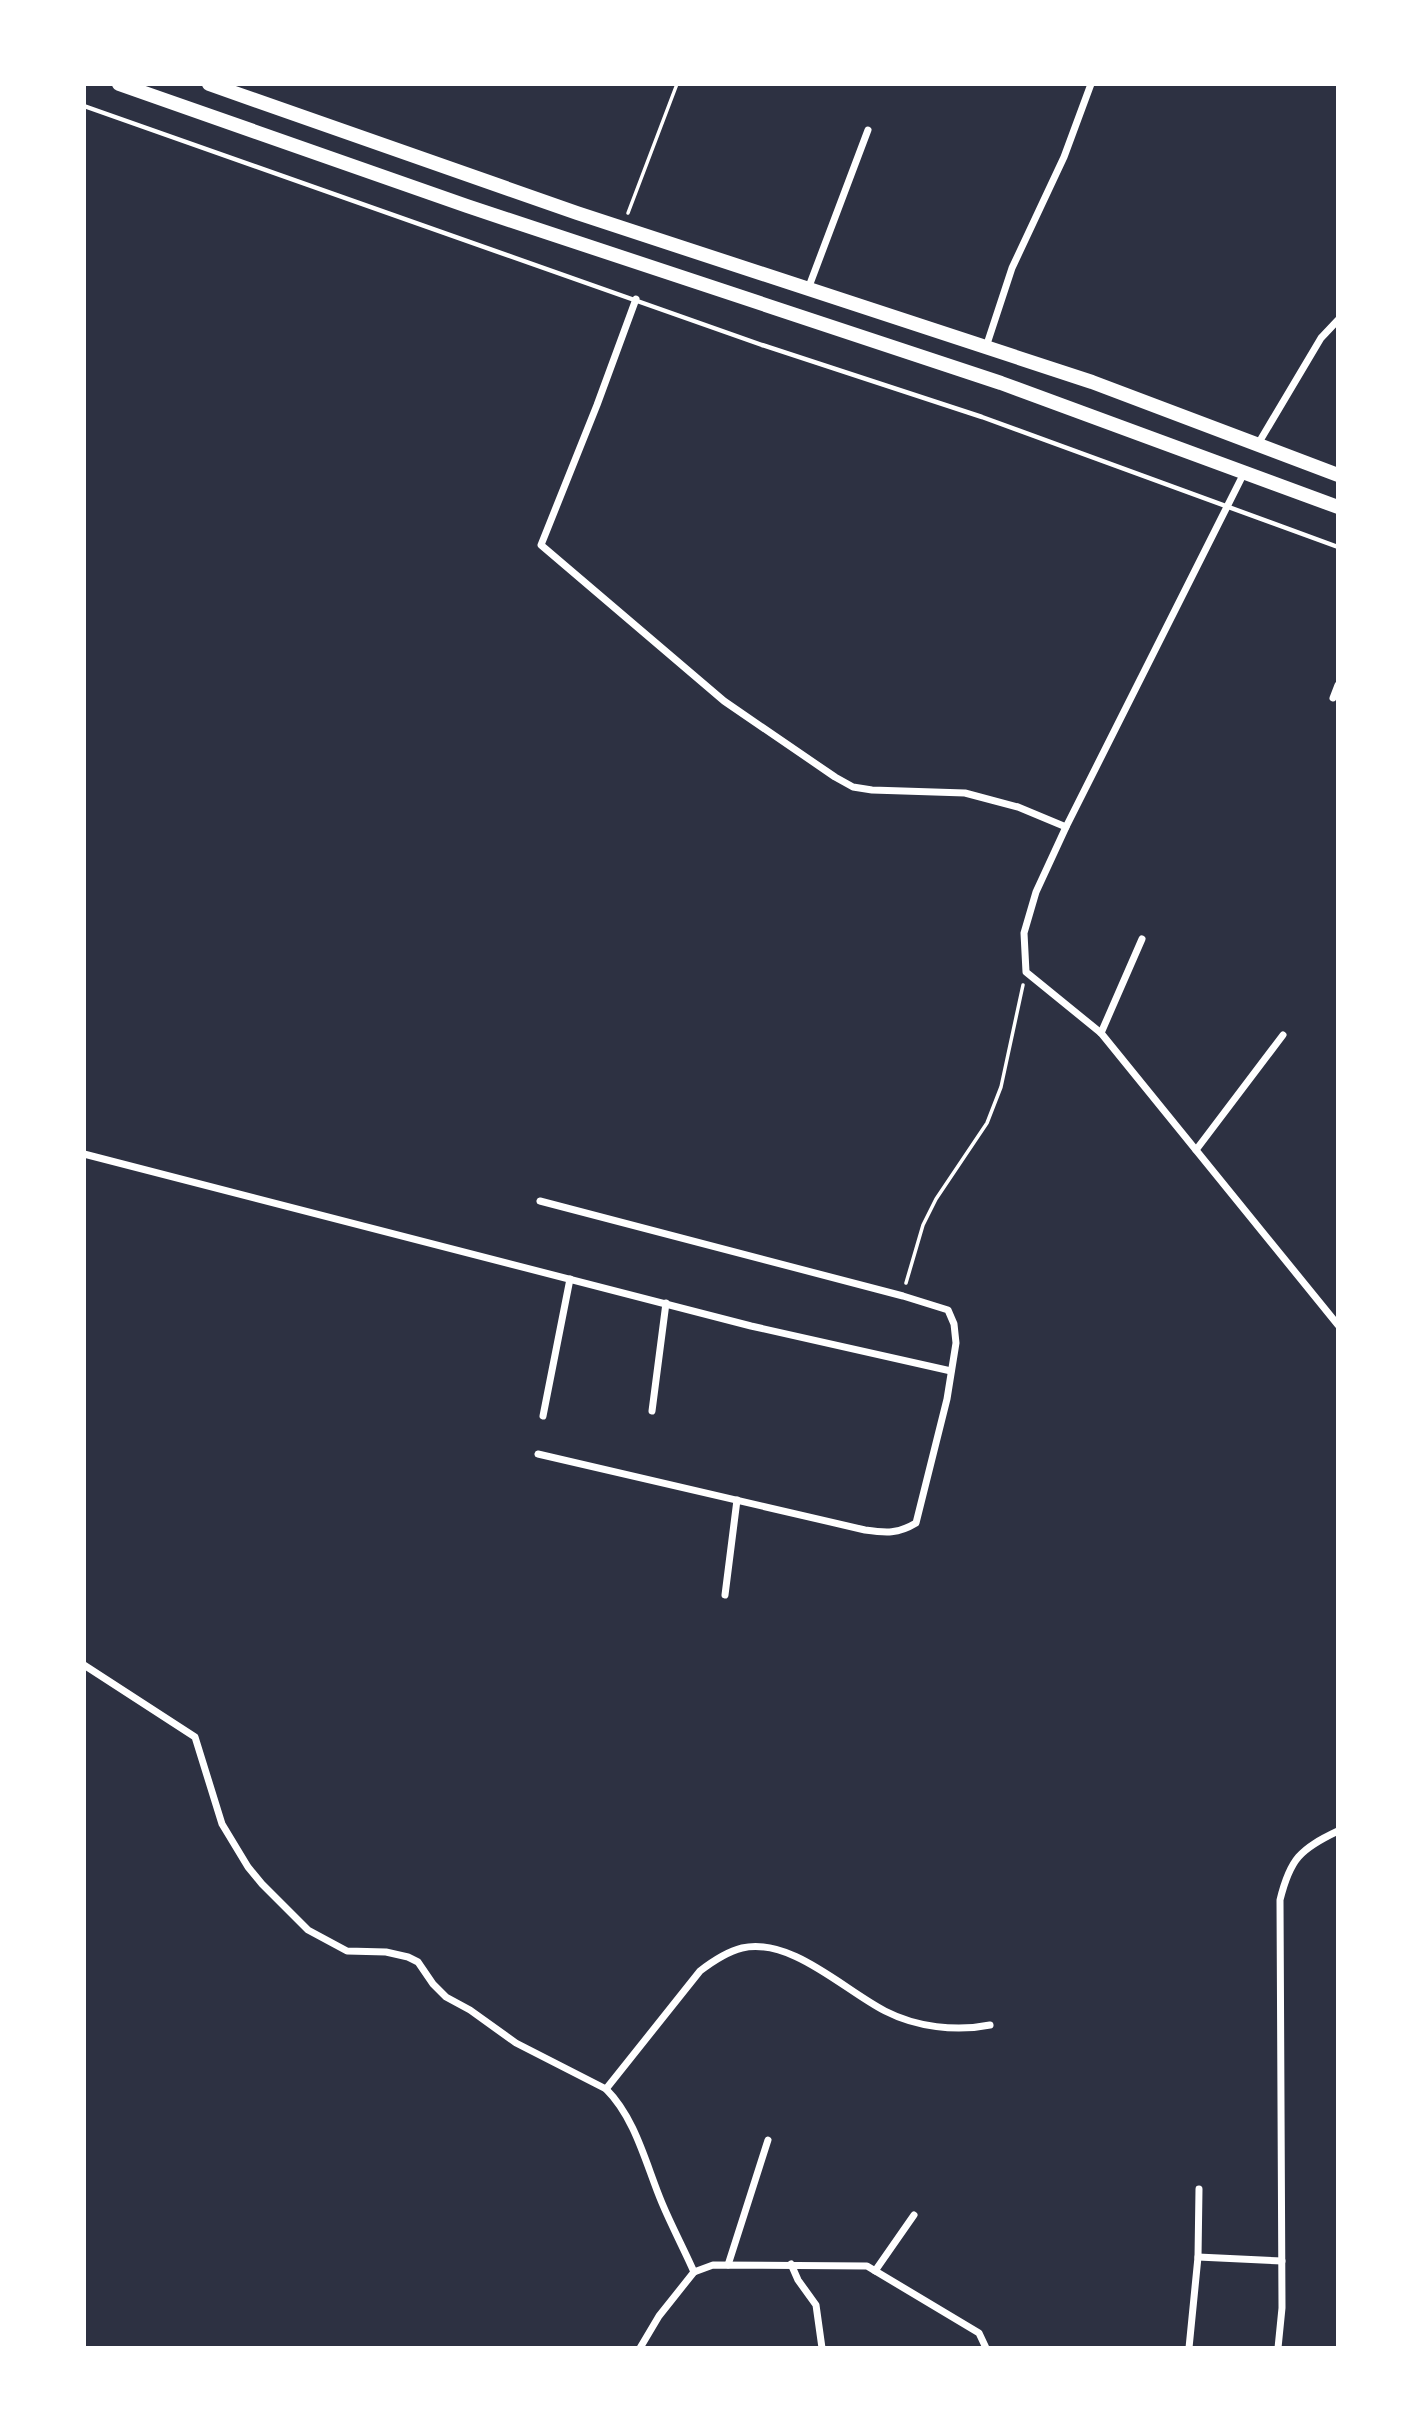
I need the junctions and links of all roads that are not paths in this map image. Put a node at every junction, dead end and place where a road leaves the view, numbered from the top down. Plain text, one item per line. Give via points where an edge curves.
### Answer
1 (119, 84) edge
2 (209, 84) edge
3 (1091, 84) edge
4 (84, 106) edge
5 (868, 130) dead end
6 (808, 289) junction
7 (636, 299) junction
8 (1338, 320) edge
9 (985, 347) junction
10 (1258, 445) junction
11 (1244, 473) junction
12 (1338, 475) edge
13 (1227, 508) junction
14 (1338, 508) edge
15 (1338, 547) edge
16 (1338, 685) edge
17 (1333, 698) dead end
18 (1066, 827) junction
19 (1142, 939) dead end
20 (1101, 1033) junction
21 (1283, 1035) dead end
22 (1196, 1150) junction
23 (84, 1154) edge
24 (540, 1201) dead end
25 (570, 1279) junction
26 (666, 1303) junction
27 (1338, 1325) edge
28 (951, 1371) junction
29 (652, 1411) dead end
30 (543, 1416) dead end
31 (538, 1454) dead end
32 (737, 1500) junction
33 (725, 1595) dead end
34 (84, 1665) edge
35 (1338, 1831) edge
36 (990, 2025) dead end
37 (606, 2089) junction
38 (768, 2140) dead end
39 (1199, 2189) dead end
40 (914, 2215) dead end
41 (1198, 2257) junction
42 (1282, 2261) junction
43 (791, 2264) junction
44 (728, 2265) junction
45 (875, 2271) junction
46 (694, 2272) junction
47 (640, 2348) edge
48 (822, 2348) edge
49 (986, 2348) edge
50 (1189, 2348) edge
51 (1278, 2348) edge

1 - 11 highway via 467,206 1001,383
2 - 6 highway
3 - 9 street via 1064,157 1012,268
4 - 7 lane
5 - 6 street
6 - 9 highway
7 - 13 lane via 982,417
7 - 18 street via 541,545 724,701 853,787 965,793 1018,807
8 - 10 street via 1321,338
9 - 10 highway
10 - 12 highway
11 - 13 street
11 - 14 highway
13 - 15 lane
13 - 18 street
16 - 17 street
18 - 20 street via 1036,892 1024,933 1026,972
19 - 20 street
20 - 22 street
21 - 22 street
22 - 27 street
23 - 25 street
24 - 28 street via 948,1310 956,1343
25 - 26 street
25 - 30 street
26 - 28 street
26 - 29 street
28 - 32 street via 916,1523 902,1532 887,1534
31 - 32 street
32 - 33 street
34 - 37 street via 195,1737 222,1824 261,1884 308,1930 347,1951 386,1952 418,1962 446,1997 516,2043
35 - 42 street via 1298,1855 1280,1900
36 - 37 street via 952,2028 909,2020 878,2007 817,1966 770,1948 743,1948 700,1971
37 - 46 street via 623,2107
38 - 44 street
39 - 41 street
40 - 45 street
41 - 42 street
41 - 50 street
42 - 51 street
43 - 44 street
43 - 45 street via 867,2266
43 - 48 street via 816,2305
44 - 46 street via 713,2264
45 - 49 street via 979,2333
46 - 47 street

